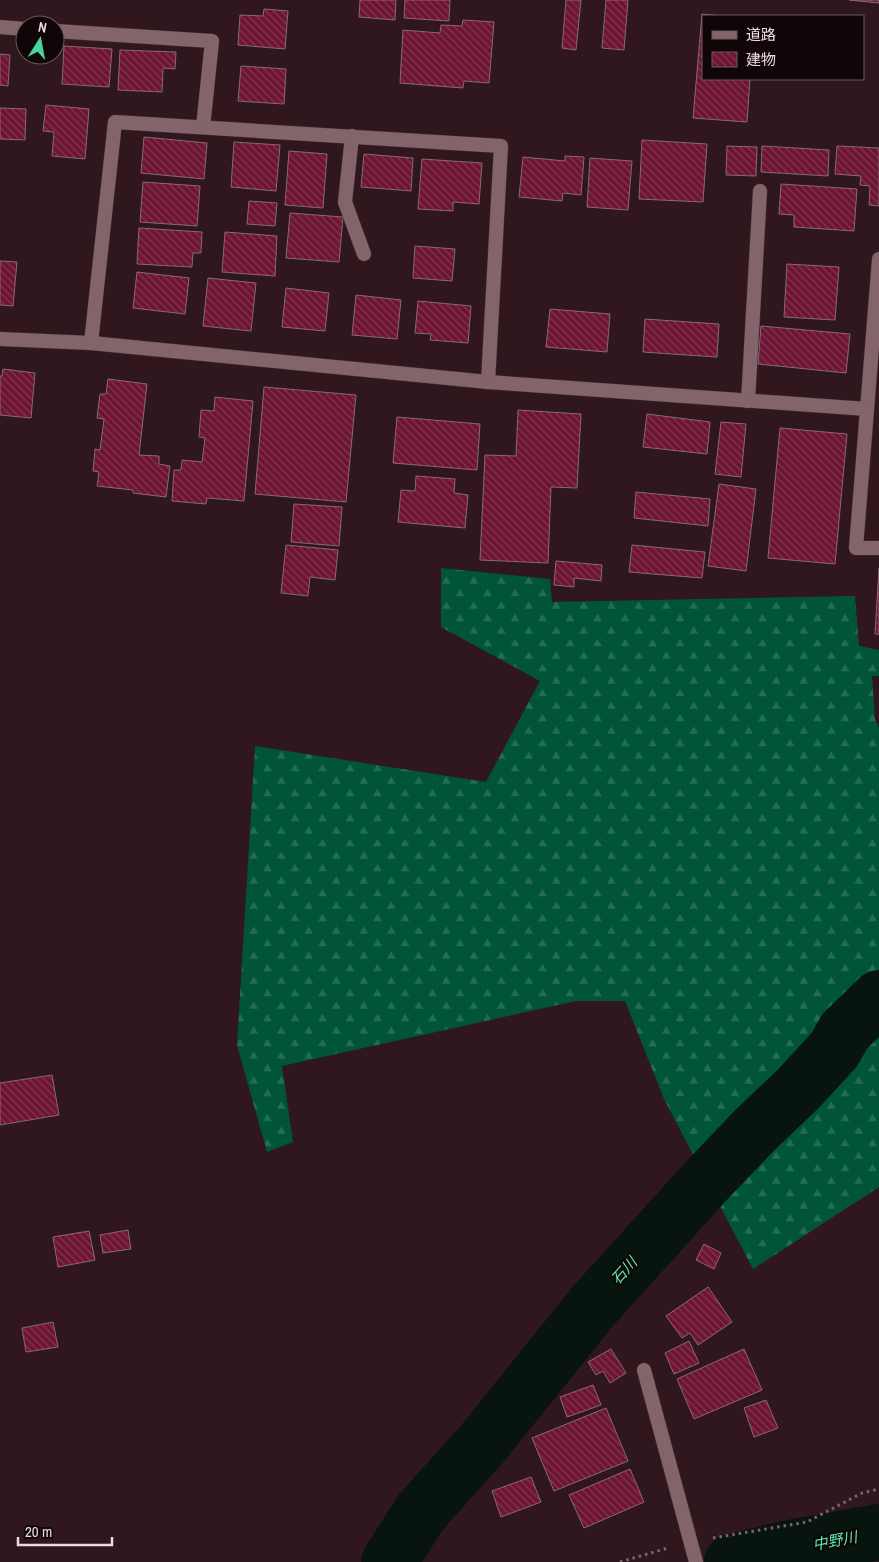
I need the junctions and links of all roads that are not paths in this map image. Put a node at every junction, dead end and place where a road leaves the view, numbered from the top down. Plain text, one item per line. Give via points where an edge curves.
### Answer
1 (0, 27) edge
2 (15, 28) edge
3 (65, 32) edge
4 (204, 127) junction
5 (352, 136) junction
6 (760, 191) dead end
7 (364, 254) dead end
8 (879, 260) edge
9 (0, 339) edge
10 (90, 343) junction
11 (874, 375) edge
12 (488, 382) junction
13 (748, 400) junction
14 (867, 409) junction
15 (879, 548) edge
16 (644, 1370) dead end
17 (695, 1560) edge

1 - 2 street
3 - 4 street via 212,41
4 - 5 street
4 - 10 street via 115,122
5 - 7 street via 346,202
5 - 12 street via 501,146
6 - 13 street
8 - 11 street
9 - 10 street
10 - 12 street
11 - 14 street
12 - 13 street
13 - 14 street
14 - 15 street via 856,548
16 - 17 street

